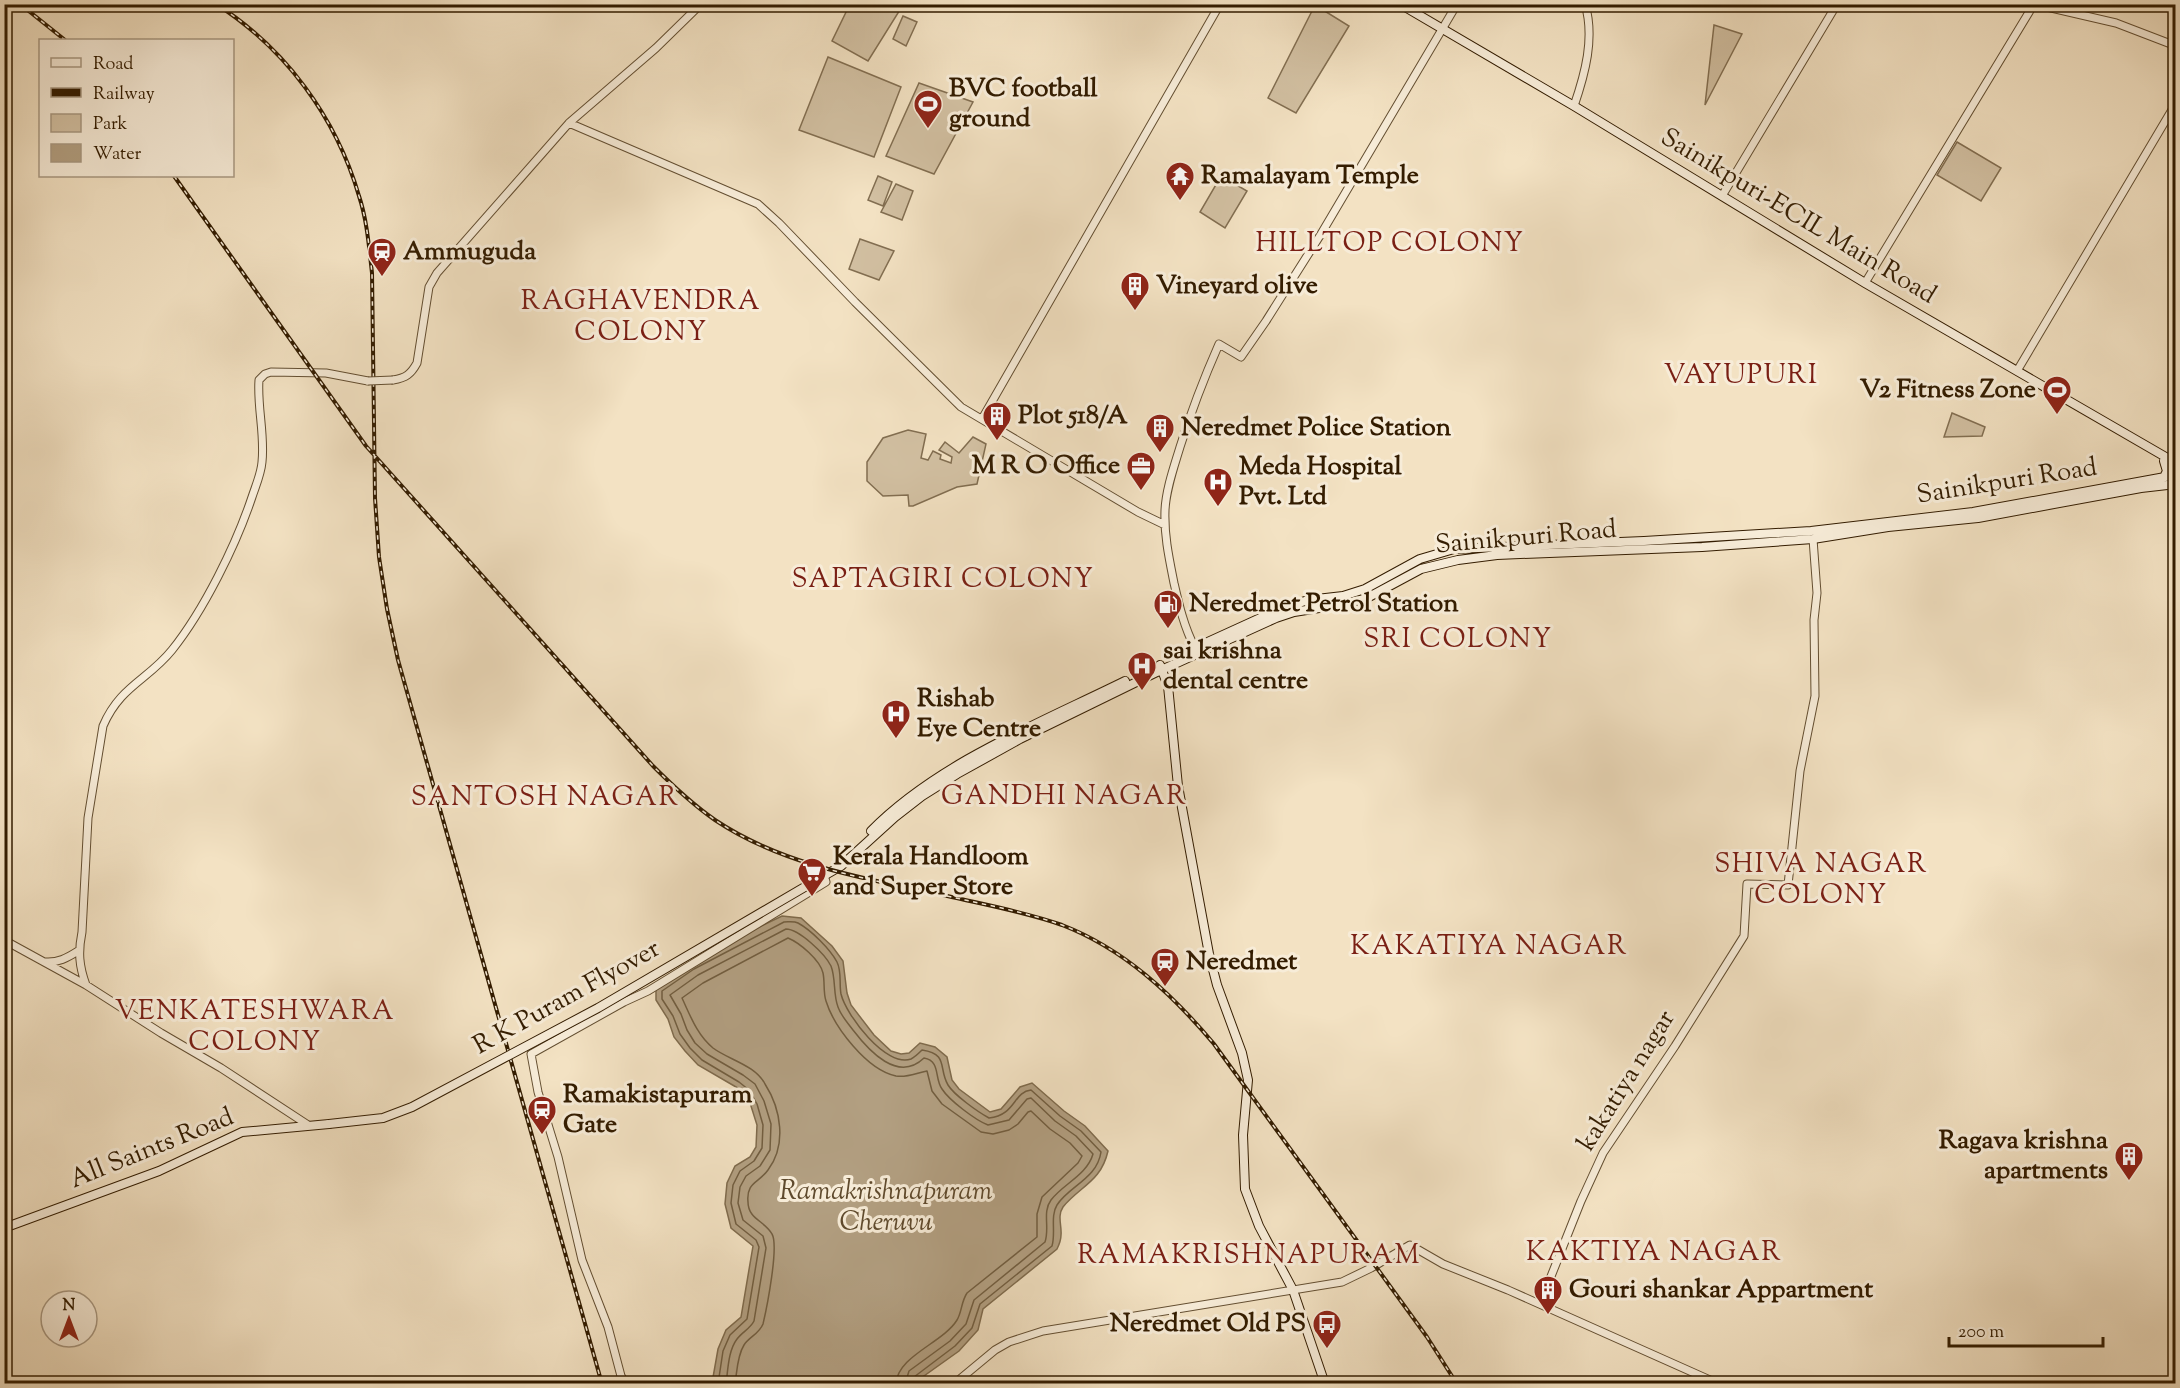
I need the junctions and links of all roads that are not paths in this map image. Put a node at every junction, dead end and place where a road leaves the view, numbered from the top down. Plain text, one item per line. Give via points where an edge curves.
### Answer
1 (701, 4) edge
2 (1220, 4) edge
3 (1400, 4) edge
4 (1457, 4) edge
5 (1585, 4) edge
6 (1837, 4) edge
7 (1443, 30) junction
8 (2175, 46) edge
9 (2175, 103) edge
10 (1574, 106) junction
11 (569, 123) junction
12 (1722, 196) junction
13 (1865, 283) junction
14 (2017, 371) junction
15 (982, 419) junction
16 (2162, 458) junction
17 (2175, 463) edge
18 (2175, 474) edge
19 (2164, 477) junction
20 (2175, 484) edge
21 (1165, 525) junction
22 (1812, 539) junction
23 (1736, 540) junction
24 (1395, 577) junction
25 (1195, 648) junction
26 (1158, 668) junction
27 (824, 875) junction
28 (4, 940) edge
29 (78, 951) junction
30 (42, 962) junction
31 (86, 985) junction
32 (308, 1125) junction
33 (318, 1125) joint
34 (4, 1228) edge
35 (1293, 1290) junction
36 (1540, 1304) junction
37 (626, 1383) edge
38 (954, 1383) edge
39 (1325, 1383) edge
40 (1719, 1383) edge

1 - 11 street
2 - 15 street
3 - 7 main road, Sainikpuri-ECIL Main Road
4 - 7 street
5 - 10 street via 1588,59
6 - 12 street
7 - 10 main road, Sainikpuri-ECIL Main Road
7 - 21 street via 1241,357 1219,344 1192,409 1173,470
8 - 13 street via 2116,23 2034,4
9 - 14 street
10 - 12 main road, Sainikpuri-ECIL Main Road
11 - 15 street via 758,204 961,407
11 - 29 street, bridge via 437,273 429,287 417,363 411,374 401,379 368,381 317,372 271,372 259,380 262,462 240,529 206,599 173,649 121,696 103,726 88,818
12 - 13 main road, Sainikpuri-ECIL Main Road
13 - 14 main road, Sainikpuri-ECIL Main Road
14 - 16 main road, Sainikpuri-ECIL Main Road
15 - 21 street
16 - 17 main road, Sainikpuri-ECIL Main Road
16 - 18 main road
16 - 19 main road via 2167,471
18 - 19 main road, Sainikpuri Road
19 - 23 main road, Sainikpuri Road via 1974,512
20 - 22 main road, Sainikpuri Road via 1978,518
21 - 25 street via 1177,597
22 - 23 main road, Sainikpuri Road
22 - 36 street, kakatiya nagar via 1817,593 1815,696 1800,771 1788,885 1747,884 1744,936 1603,1153
23 - 24 main road, Sainikpuri Road via 1454,549 1420,559
24 - 25 main road, Sainikpuri Road via 1343,596 1308,600 1278,610
24 - 26 main road, Sainikpuri Road via 1367,598 1276,618
25 - 26 main road, Sainikpuri Road
26 - 27 main road, Sainikpuri Road via 1020,732 918,790 874,828 837,868
26 - 35 main road via 1169,700 1178,786 1209,954 1248,1080 1243,1135 1245,1188 1259,1226
27 - 33 main road, R K Puram Flyover, bridge via 598,1008 412,1107 382,1118
27 - 37 street via 826,882 795,902 648,991 531,1054 582,1260
28 - 30 street
29 - 30 street via 64,959
29 - 31 street
30 - 31 street
31 - 32 street
32 - 33 main road, All Saints Road
32 - 34 main road, All Saints Road via 242,1132 159,1171
35 - 36 street via 1341,1282 1410,1245 1443,1264
35 - 38 street via 1044,1331 995,1350
35 - 39 main road
36 - 40 street

